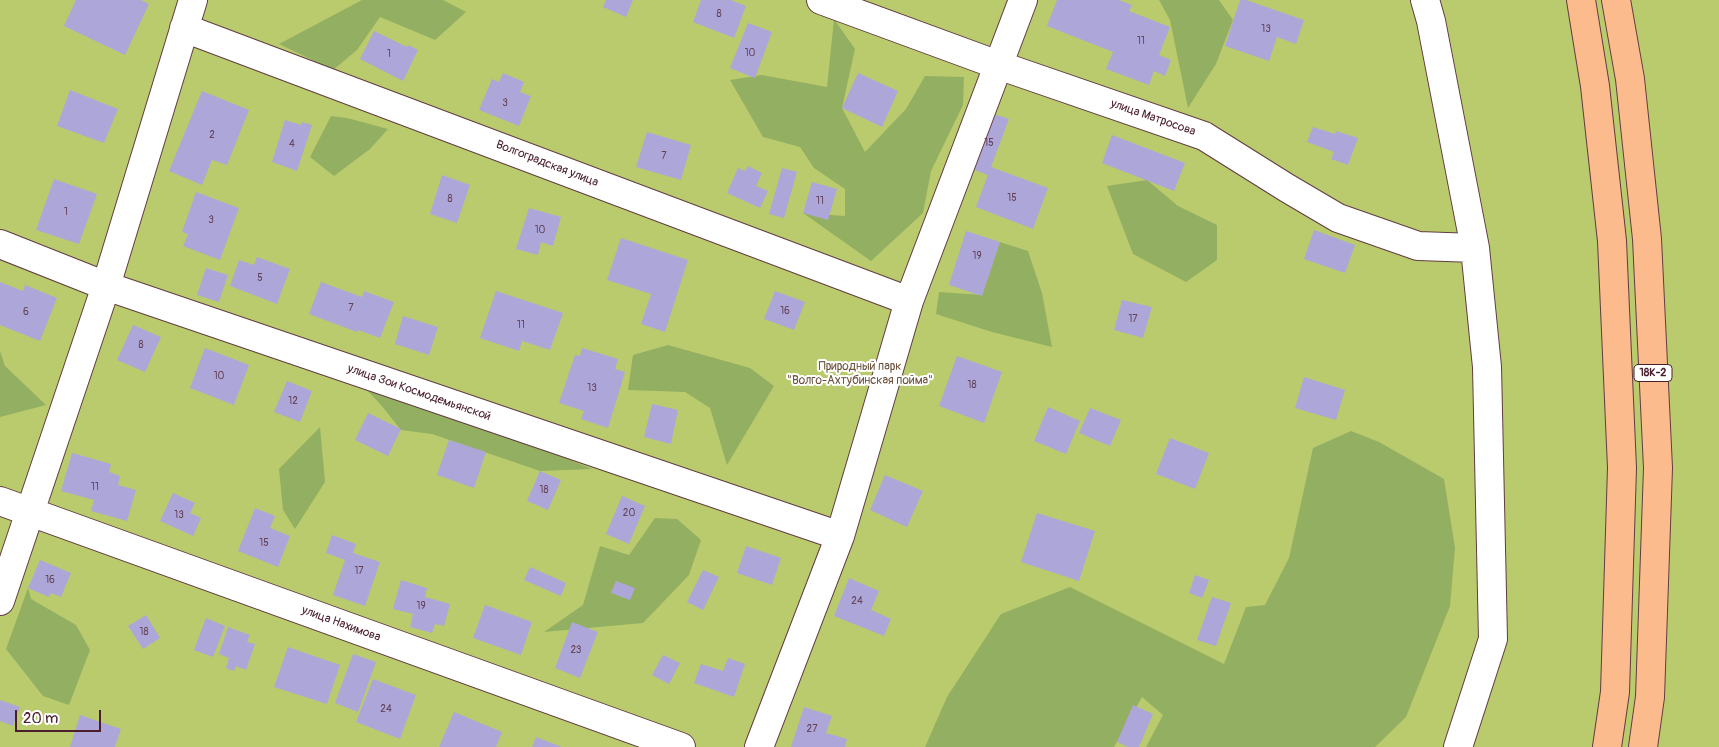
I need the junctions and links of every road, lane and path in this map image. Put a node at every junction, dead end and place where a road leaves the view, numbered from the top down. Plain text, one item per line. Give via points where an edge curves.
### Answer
1 (193, 0) edge
2 (821, 0) edge
3 (1023, 0) edge
4 (1425, 0) edge
5 (1582, 0) edge
6 (1616, 0) edge
7 (184, 28) junction
8 (998, 65) junction
9 (0, 244) edge
10 (1475, 248) junction
11 (106, 286) junction
12 (909, 301) junction
13 (0, 501) edge
14 (30, 512) junction
15 (840, 536) junction
16 (0, 600) edge
17 (1455, 745) edge
18 (682, 747) edge
19 (759, 747) edge
20 (1607, 747) edge
21 (1642, 747) edge

1 - 7 street
2 - 8 street, улица Матросова
3 - 8 street
4 - 10 street
5 - 20 main road, 18К-2 via 1612,241 1622,468 1615,692
6 - 21 main road, 18К-2 via 1630,79 1647,239 1658,468 1650,697
7 - 11 street
7 - 12 street, Волгоградская улица
8 - 10 street, улица Матросова via 1204,136 1338,218 1418,246
8 - 12 street
9 - 11 street, улица Зои Космодемьянской
10 - 17 street via 1487,367 1493,639
11 - 14 street
11 - 15 street, улица Зои Космодемьянской
12 - 15 street
13 - 14 street, улица Нахимова
14 - 16 street
14 - 18 street, улица Нахимова
15 - 19 street

